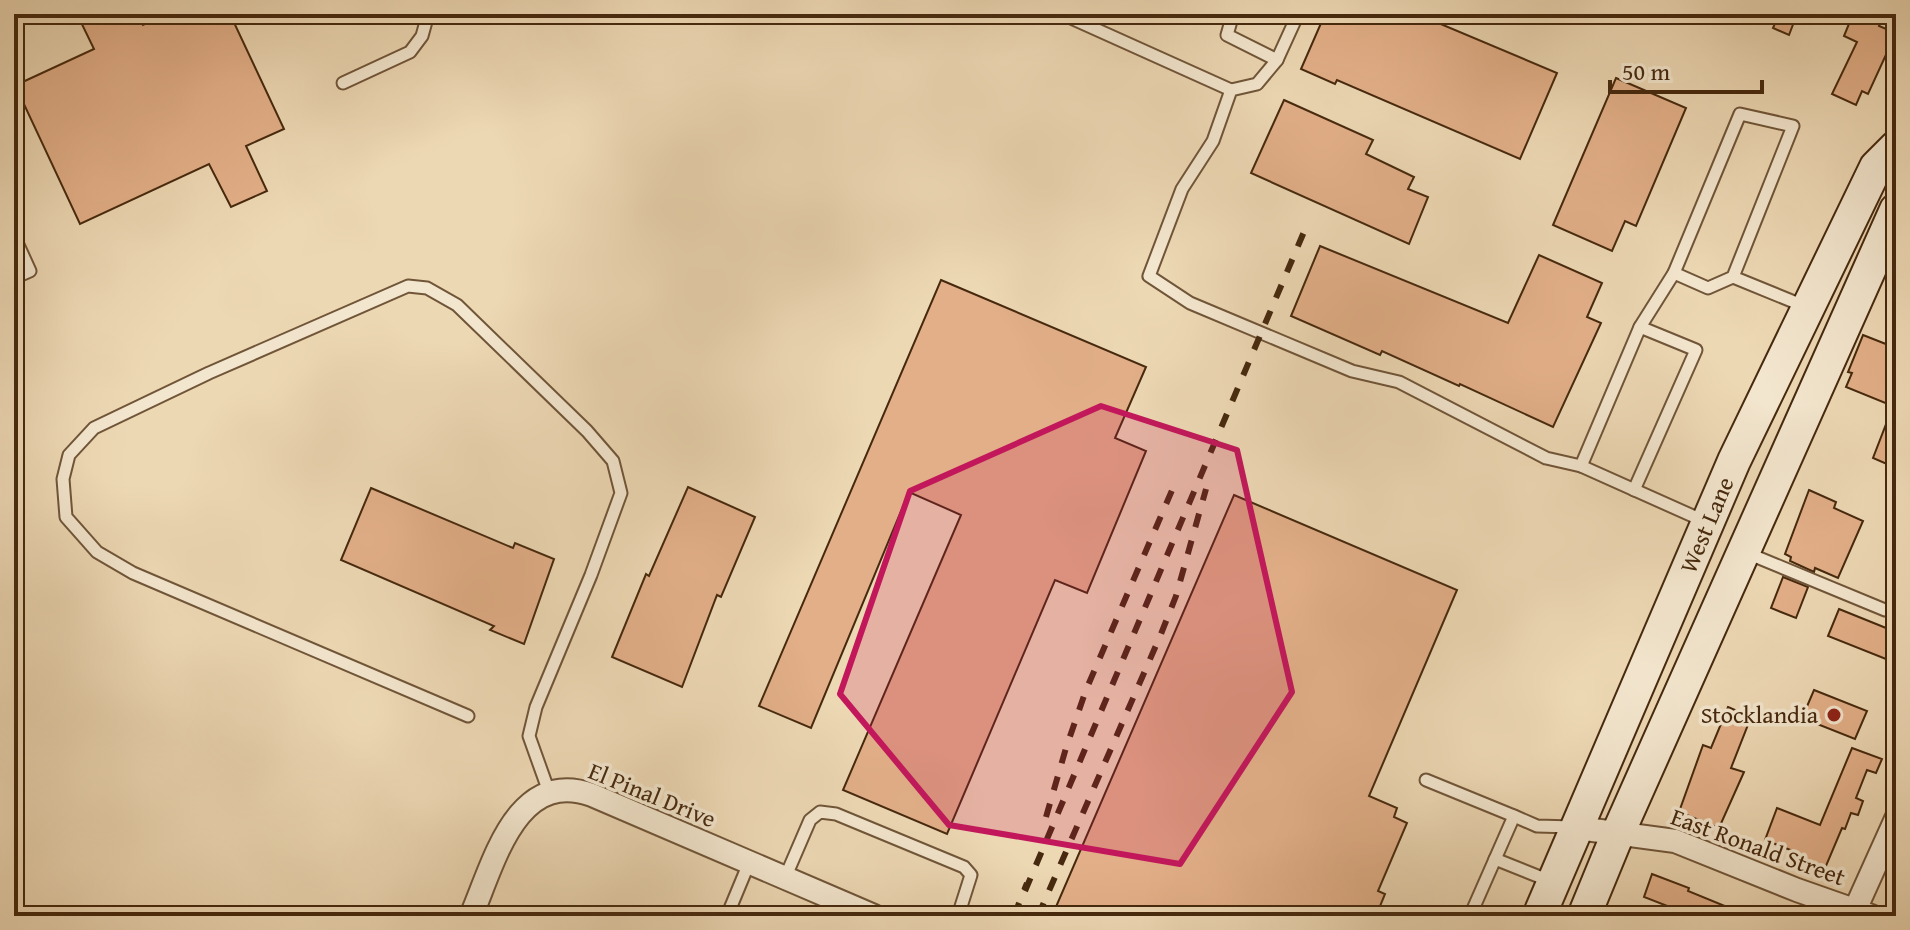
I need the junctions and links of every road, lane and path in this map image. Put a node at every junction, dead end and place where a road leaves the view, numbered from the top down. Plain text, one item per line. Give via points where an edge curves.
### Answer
1 (425, 14) edge
2 (1062, 14) edge
3 (1233, 14) edge
4 (1298, 14) edge
5 (1277, 60) junction
6 (343, 83) dead end
7 (1231, 90) junction
8 (1896, 147) edge
9 (1896, 210) edge
10 (14, 236) edge
11 (1674, 273) junction
12 (1733, 277) junction
13 (14, 278) edge
14 (1809, 308) junction
15 (1640, 327) junction
16 (1738, 455) junction
17 (1581, 466) junction
18 (1634, 490) junction
19 (1767, 499) junction
20 (1708, 523) junction
21 (1743, 551) junction
22 (1885, 610) dead end
23 (468, 716) dead end
24 (1426, 780) dead end
25 (549, 792) junction
26 (1514, 816) junction
27 (1896, 819) edge
28 (1578, 828) junction
29 (1619, 831) junction
30 (1495, 859) junction
31 (749, 863) junction
32 (785, 878) junction
33 (1554, 883) junction
34 (1863, 913) edge
35 (471, 916) edge
36 (727, 916) edge
37 (874, 916) edge
38 (958, 916) edge
39 (1470, 916) edge
40 (1539, 916) edge
41 (1584, 916) edge

1 - 6 lane via 422,36 410,52
2 - 7 lane
3 - 5 lane via 1227,35
4 - 5 lane
5 - 7 lane via 1257,84
7 - 17 lane via 1213,141 1182,189 1149,276 1190,303 1352,371 1399,382 1546,458
8 - 14 main road, West Lane via 1876,167
9 - 19 main road, West Lane
10 - 13 lane via 30,271
11 - 12 lane via 1708,288
11 - 12 lane via 1740,114 1793,126
11 - 15 lane
12 - 14 lane
14 - 16 main road, West Lane
14 - 19 main road via 1817,318 1815,338 1771,446
15 - 17 lane
15 - 18 lane via 1696,350
16 - 20 main road, West Lane
16 - 21 main road via 1741,495 1725,535 1730,546
17 - 18 lane
18 - 20 lane
19 - 21 main road, West Lane
20 - 28 main road, West Lane
21 - 22 lane
21 - 29 main road, West Lane
23 - 25 lane via 133,573 97,552 66,517 63,479 69,455 94,428 408,286 427,288 457,305 613,461 621,493 529,736
24 - 26 lane
25 - 31 street, El Pinal Drive via 592,795
25 - 35 street, El Pinal Drive via 520,812 507,832
26 - 28 lane via 1537,826
26 - 30 lane
27 - 34 street
28 - 29 street, East Ronald Street
28 - 33 main road, West Lane
29 - 34 street, East Ronald Street via 1675,841
29 - 41 main road, West Lane
30 - 33 lane
30 - 39 lane
31 - 32 street, El Pinal Drive
31 - 36 lane
32 - 37 street, El Pinal Drive
32 - 38 lane via 810,820 820,812 836,814 964,867 971,875
33 - 40 main road, West Lane

